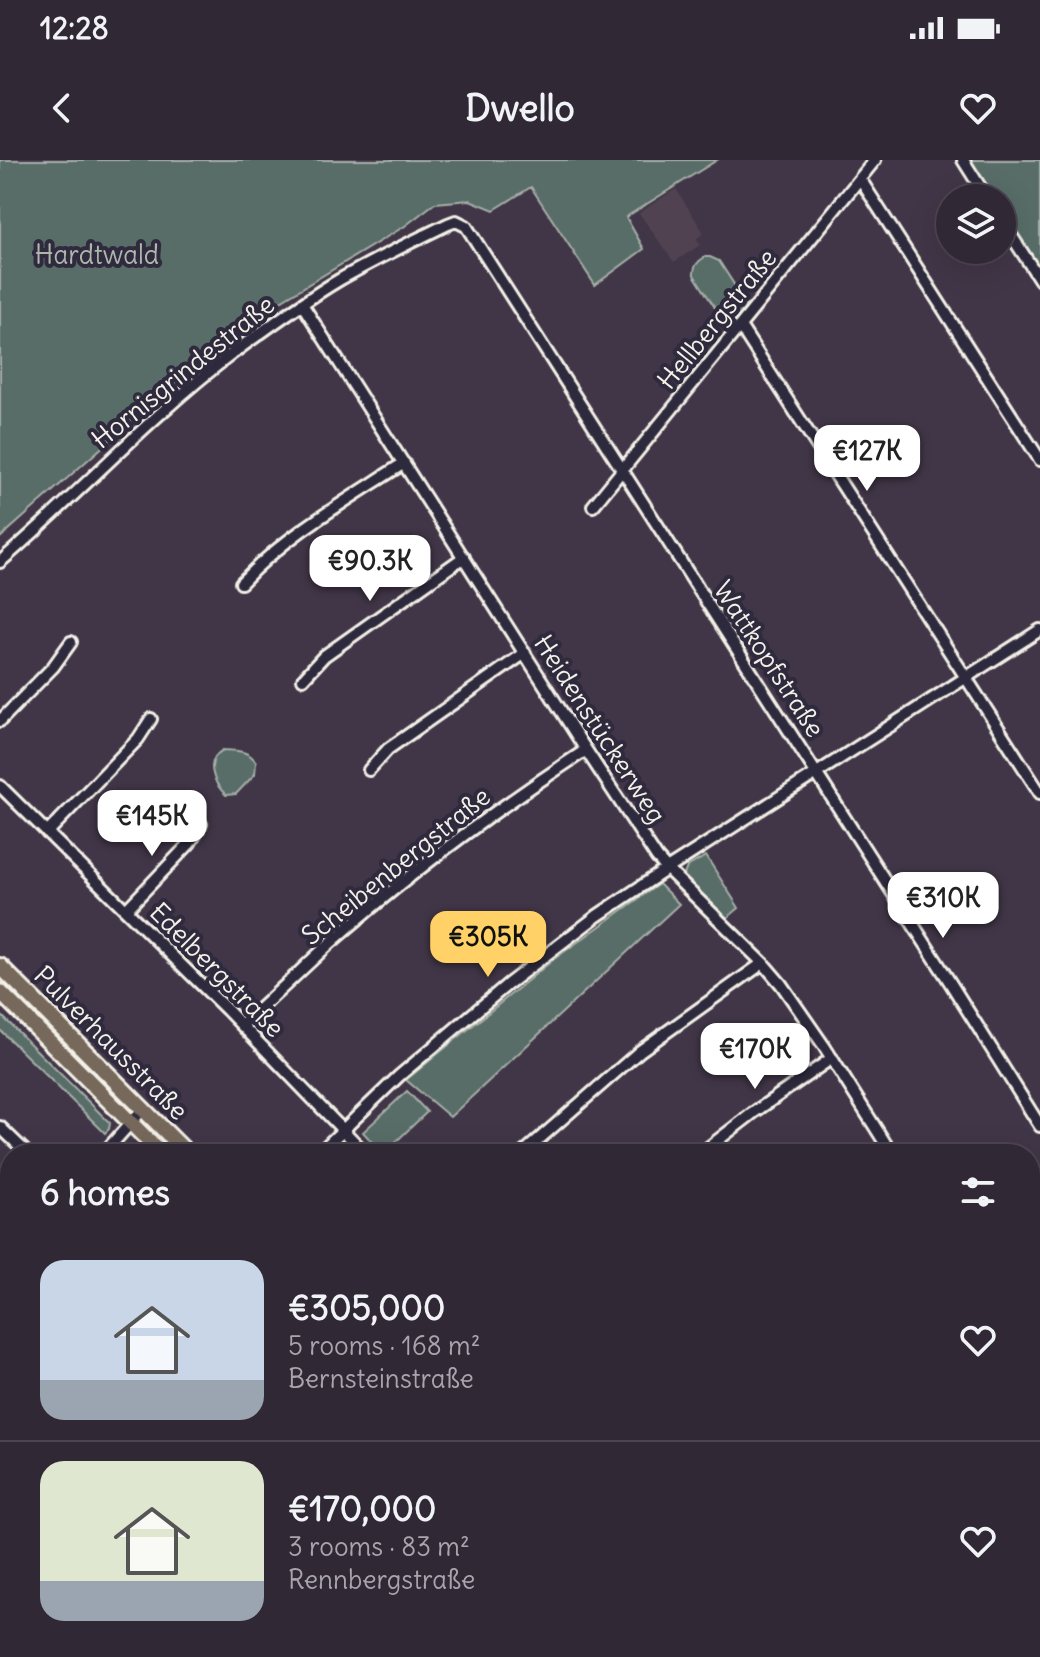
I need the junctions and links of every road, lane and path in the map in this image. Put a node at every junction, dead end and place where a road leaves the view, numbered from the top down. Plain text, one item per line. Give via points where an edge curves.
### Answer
1 (875, 160) edge
2 (963, 160) edge
3 (860, 179) junction
4 (978, 184) edge
5 (456, 221) joint
6 (1016, 243) edge
7 (1040, 280) edge
8 (302, 304) junction
9 (740, 326) junction
10 (1040, 460) edge
11 (404, 463) junction
12 (622, 471) junction
13 (593, 506) dead end
14 (464, 557) junction
15 (0, 562) edge
16 (241, 583) dead end
17 (1040, 630) edge
18 (71, 642) dead end
19 (525, 653) junction
20 (966, 678) junction
21 (303, 679) dead end
22 (151, 719) dead end
23 (0, 721) edge
24 (586, 750) junction
25 (369, 770) dead end
26 (816, 773) junction
27 (0, 786) edge
28 (1040, 793) edge
29 (201, 824) dead end
30 (47, 833) junction
31 (667, 869) junction
32 (126, 910) junction
33 (763, 963) junction
34 (0, 966) edge
35 (0, 992) edge
36 (242, 1025) junction
37 (832, 1058) junction
38 (144, 1108) junction
39 (131, 1122) junction
40 (1040, 1126) edge
41 (0, 1127) edge
42 (342, 1129) junction
43 (18, 1144) edge
44 (112, 1144) edge
45 (152, 1144) edge
46 (178, 1144) edge
47 (328, 1144) edge
48 (356, 1144) edge
49 (533, 1144) edge
50 (713, 1144) edge
51 (886, 1144) edge

1 - 3 street, Hellbergstraße
2 - 4 street
3 - 9 street, Hellbergstraße
3 - 10 street
5 - 8 street, Hornisgrindestraße via 374,260
5 - 12 street, Wattkopfstraße via 466,226
6 - 7 street
8 - 11 street, Heidenstückerweg
8 - 15 street, Hornisgrindestraße via 174,402
9 - 12 street, Hellbergstraße
9 - 20 street
11 - 14 street, Heidenstückerweg
11 - 16 street via 321,517
12 - 13 street, Hellbergstraße
12 - 26 street, Wattkopfstraße
14 - 19 street, Heidenstückerweg
14 - 21 street via 324,656
17 - 20 street
18 - 23 street
19 - 24 street, Heidenstückerweg
19 - 25 street via 388,749
20 - 26 street
20 - 28 street
22 - 30 street
24 - 31 street, Heidenstückerweg
24 - 36 street, Scheibenbergstraße via 423,867
26 - 31 street
26 - 40 street, Wattkopfstraße
27 - 30 street, Edelbergstraße
29 - 32 street via 190,843
30 - 32 street, Edelbergstraße
31 - 33 street, Heidenstückerweg
31 - 42 street via 508,984
32 - 36 street, Edelbergstraße
33 - 37 street, Heidenstückerweg
33 - 49 street via 640,1051
34 - 38 main road, Pulverhausstraße
35 - 39 main road, Pulverhausstraße
36 - 42 street, Edelbergstraße
37 - 50 street
37 - 51 street, Heidenstückerweg
38 - 39 street
38 - 46 main road, Pulverhausstraße
39 - 44 street
39 - 45 main road, Pulverhausstraße
41 - 43 street
42 - 47 street
42 - 48 street, Edelbergstraße

